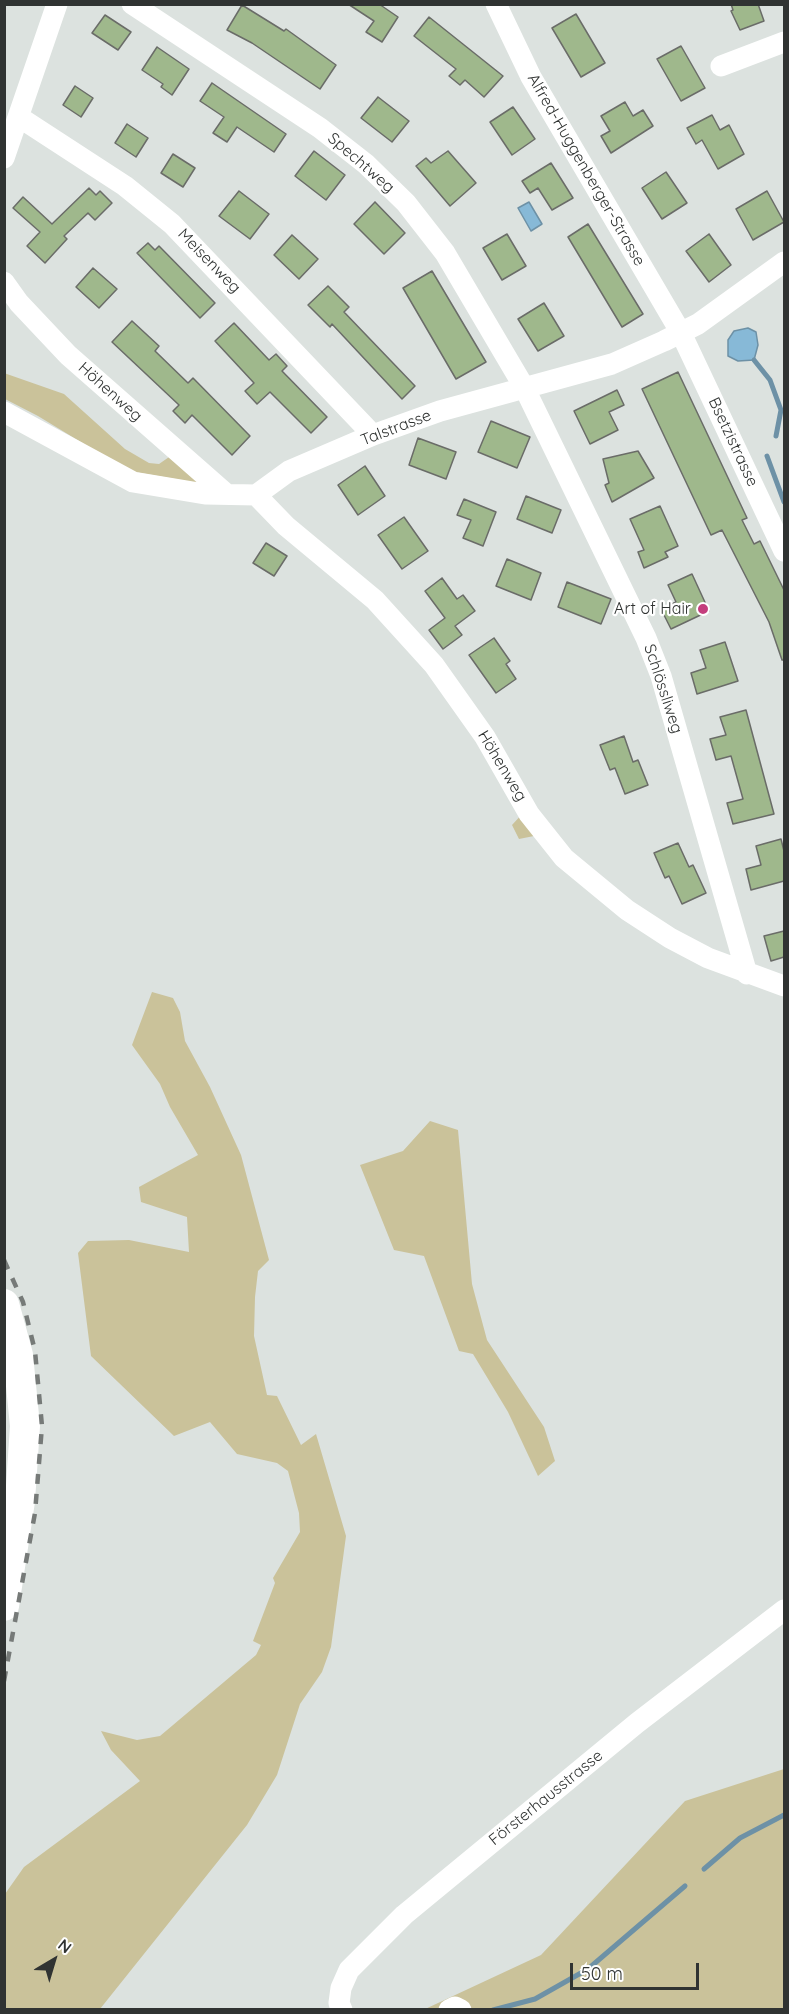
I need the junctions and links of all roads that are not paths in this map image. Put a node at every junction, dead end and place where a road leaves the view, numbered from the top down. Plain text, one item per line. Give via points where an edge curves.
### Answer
1 (57, 4) edge
2 (132, 4) edge
3 (496, 4) edge
4 (784, 42) edge
5 (721, 66) dead end
6 (19, 117) junction
7 (4, 158) edge
8 (784, 262) edge
9 (4, 282) edge
10 (681, 333) junction
11 (524, 387) junction
12 (4, 412) edge
13 (373, 435) junction
14 (225, 492) junction
15 (256, 495) junction
16 (784, 551) edge
17 (747, 974) junction
18 (784, 986) edge
19 (4, 1304) edge
20 (4, 1606) edge
21 (784, 1610) edge
22 (342, 2010) edge
23 (449, 2010) edge
24 (461, 2010) edge

1 - 6 street
2 - 11 street, Spechtweg via 320,128 406,203 445,254
3 - 10 street, Alfred-Huggenberger-Strasse via 531,77
4 - 5 street
6 - 7 street
6 - 13 street, Meisenweg via 125,186 172,224
8 - 10 street, Talstrasse
9 - 14 street, Höhenweg via 68,355
10 - 11 street, Talstrasse via 612,364
10 - 16 street, Bsetzistrasse
11 - 13 street, Talstrasse
11 - 17 street, Schlössliweg via 661,676
12 - 14 street via 133,482 205,494
13 - 15 street, Talstrasse via 289,471
14 - 15 street
15 - 17 street, Höhenweg via 286,526 375,600 434,665 485,737 529,814 564,858 596,886 670,938
17 - 18 street, Höhenweg
19 - 20 main road via 18,1355 25,1426 20,1501
21 - 22 street, Försterhausstrasse via 637,1723 404,1915 349,1970 341,1988
23 - 24 street

